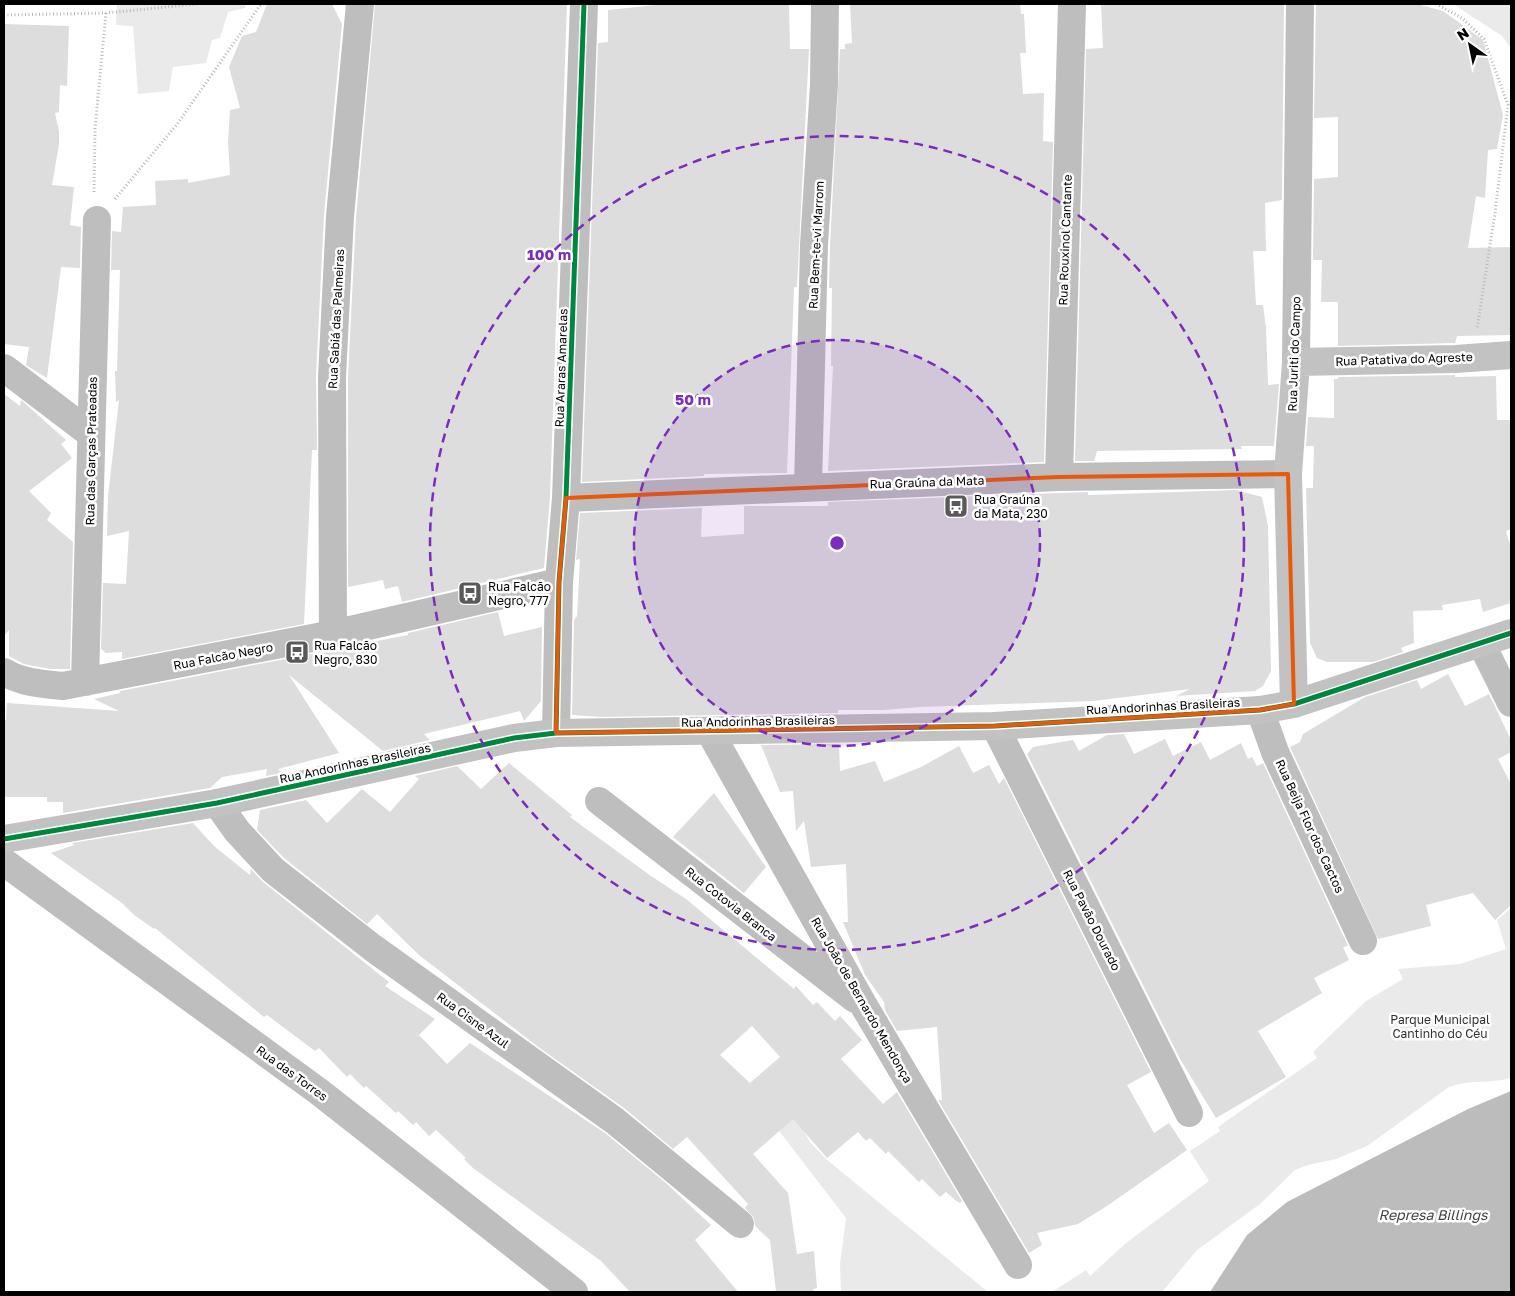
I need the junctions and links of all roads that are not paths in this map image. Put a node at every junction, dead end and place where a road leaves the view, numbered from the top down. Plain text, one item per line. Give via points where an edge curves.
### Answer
1 (360, 4) edge
2 (584, 4) edge
3 (825, 4) edge
4 (1072, 4) edge
5 (1300, 4) edge
6 (97, 220) road end
7 (1511, 355) edge
8 (1296, 362) junction
9 (4, 368) edge
10 (91, 434) junction
11 (1288, 474) junction
12 (1058, 477) junction
13 (808, 486) junction
14 (566, 498) junction
15 (559, 582) junction
16 (1511, 633) edge
17 (333, 634) junction
18 (1481, 644) junction
19 (4, 672) edge
20 (85, 682) junction
21 (1511, 703) edge
22 (1294, 704) junction
23 (1260, 710) junction
24 (995, 726) junction
25 (710, 732) junction
26 (556, 733) junction
27 (599, 801) dead end
28 (217, 803) junction
29 (4, 839) edge
30 (4, 862) edge
31 (1363, 941) dead end
32 (864, 1006) junction
33 (1189, 1113) dead end
34 (740, 1224) dead end
35 (1018, 1266) dead end
36 (574, 1292) edge

1 - 17 street, Rua Sabiá das Palmeiras via 340,216 332,377
2 - 14 street, Rua Araras Amarelas
3 - 13 street, Rua Bem-te-vi Marrom
4 - 12 street, Rua Rouxinol Cantante
5 - 8 street, Rua Juriti do Campo
6 - 10 street, Rua das Garças Prateadas
7 - 8 street, Rua Patativa do Agreste
8 - 11 street, Rua Juriti do Campo
9 - 10 street
10 - 20 street, Rua das Garças Prateadas
11 - 12 street, Rua Graúna da Mata
11 - 22 street, Rua Juriti do Campo
12 - 13 street, Rua Graúna da Mata
13 - 14 street, Rua Graúna da Mata
14 - 15 street, Rua Araras Amarelas
15 - 17 street, Rua Falcão Negro
15 - 26 street, Rua Araras Amarelas
16 - 18 street, Rua Andorinhas Brasileiras
17 - 20 street, Rua Falcão Negro
18 - 21 street
18 - 22 street, Rua Andorinhas Brasileiras
19 - 20 street, Rua Falcão Negro via 35,683 63,686
22 - 23 street, Rua Andorinhas Brasileiras
23 - 24 street, Rua Andorinhas Brasileiras
23 - 31 street, Rua Beija Flor dos Cactos via 1275,752
24 - 25 street, Rua Andorinhas Brasileiras
24 - 33 street, Rua Pavão Dourado
25 - 26 street, Rua Andorinhas Brasileiras
25 - 32 street, Rua João de Bernardo Mendonça
26 - 28 street, Rua Andorinhas Brasileiras via 514,738
27 - 32 street, Rua Cotovia Branca
28 - 29 street, Rua Andorinhas Brasileiras
28 - 34 street, Rua Cisne Azul via 273,870 373,948 614,1121
30 - 36 street, Rua das Torres via 318,1091
32 - 35 street, Rua João de Bernardo Mendonça

